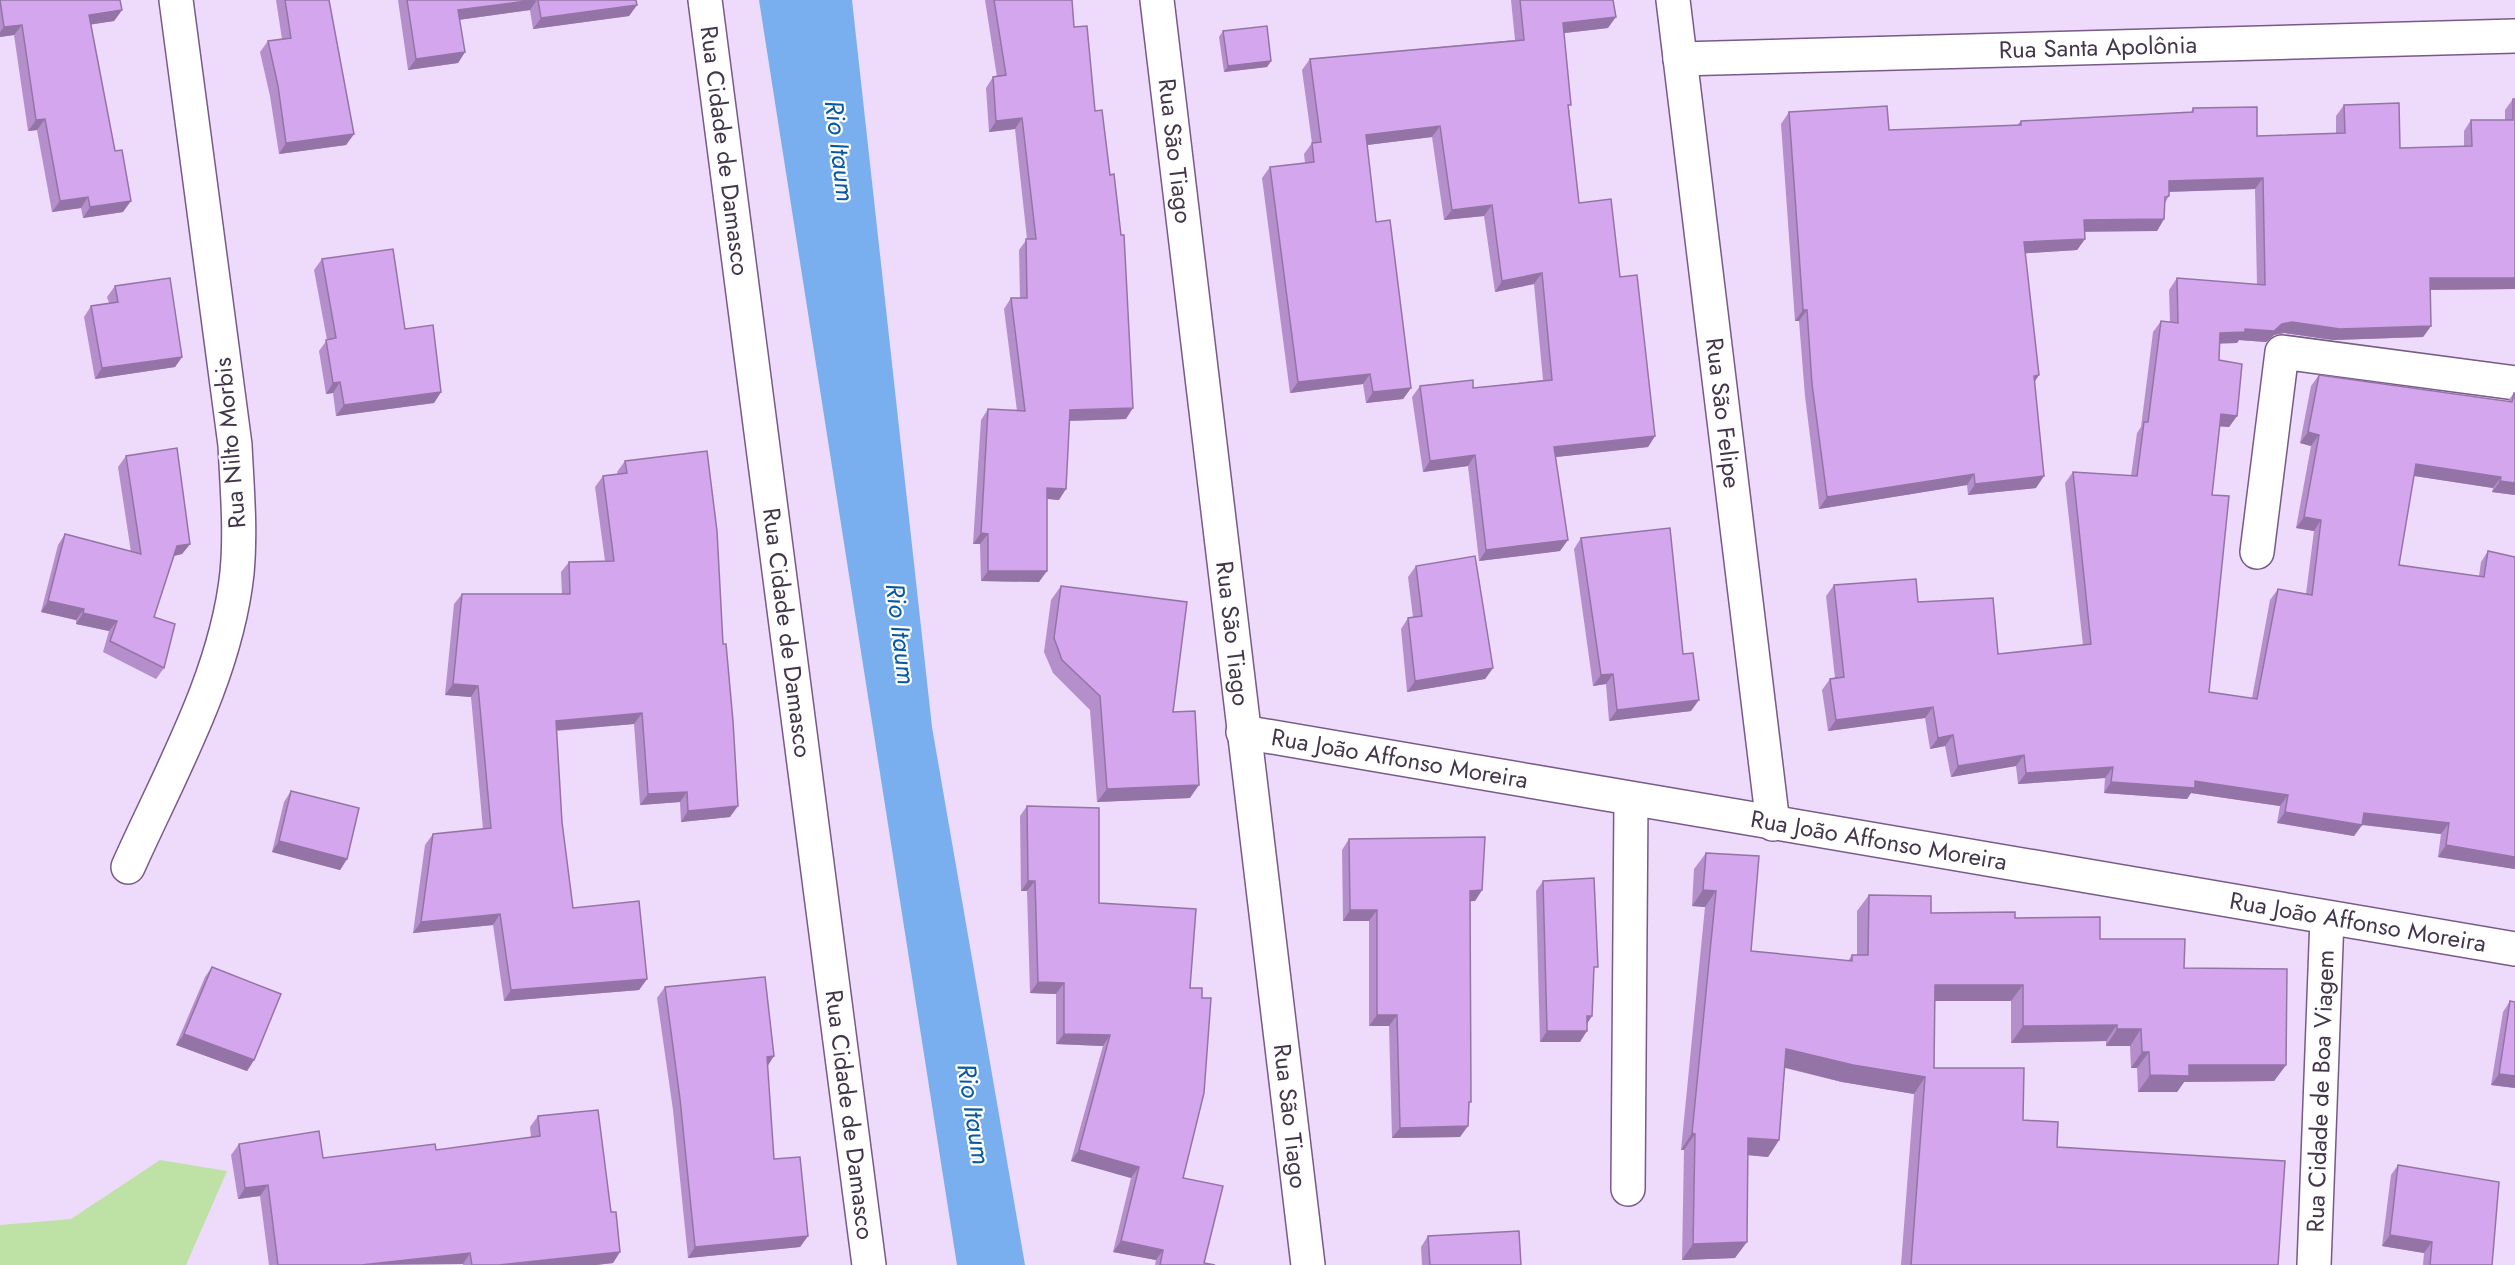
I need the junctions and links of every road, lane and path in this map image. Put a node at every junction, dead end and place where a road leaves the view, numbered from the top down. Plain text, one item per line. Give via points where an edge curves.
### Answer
1 (176, 0) edge
2 (705, 0) edge
3 (1157, 0) edge
4 (1673, 0) edge
5 (2515, 36) edge
6 (1680, 59) junction
7 (2515, 383) edge
8 (2257, 552) dead end
9 (1243, 732) junction
10 (1631, 800) junction
11 (1773, 824) junction
12 (128, 867) dead end
13 (2327, 918) junction
14 (2515, 949) edge
15 (1628, 1189) dead end
16 (868, 1265) edge
17 (1308, 1265) edge
18 (2314, 1265) edge

1 - 12 street, Rua Nilto Morbis via 235,445 237,573 226,635 211,683
2 - 16 street, Rua Cidade de Damasco
3 - 9 street, Rua São Tiago
4 - 6 street, Rua São Felipe
5 - 6 street, Rua Santa Apolônia
6 - 11 street, Rua São Felipe
7 - 8 street via 2282,352
9 - 10 street, Rua João Affonso Moreira
9 - 17 street, Rua São Tiago
10 - 11 street, Rua João Affonso Moreira
10 - 15 street
11 - 13 street, Rua João Affonso Moreira
13 - 14 street, Rua João Affonso Moreira
13 - 18 street, Rua Cidade de Boa Viagem

